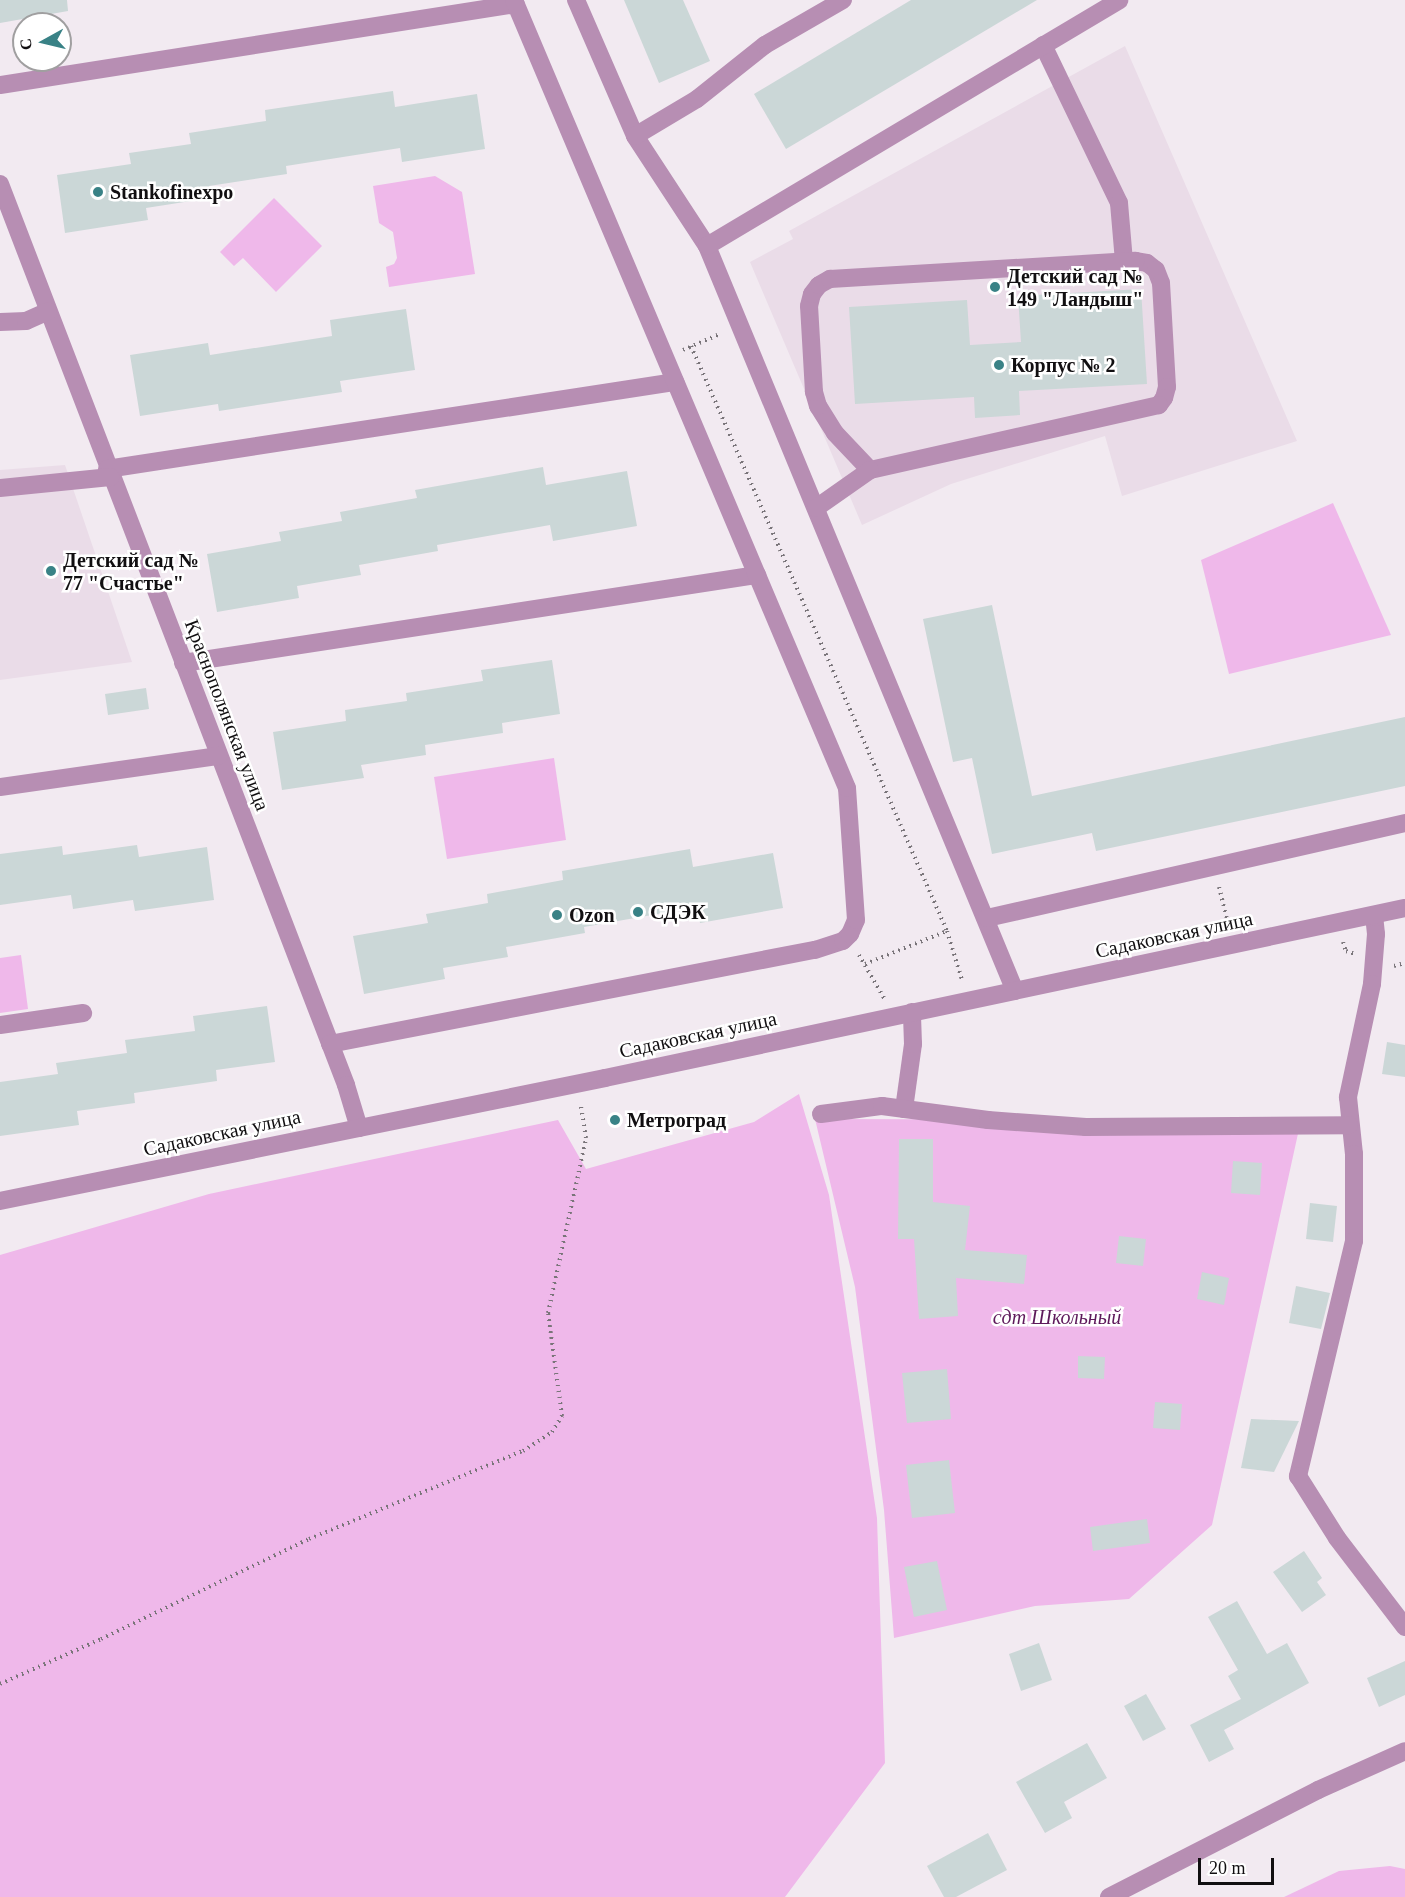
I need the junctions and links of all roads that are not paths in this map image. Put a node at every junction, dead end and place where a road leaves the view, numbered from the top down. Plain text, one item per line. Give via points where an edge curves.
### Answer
1 (576, 0) edge
2 (843, 0) edge
3 (1119, 0) edge
4 (515, 2) edge
5 (1043, 45) junction
6 (0, 85) edge
7 (635, 136) junction
8 (0, 184) edge
9 (707, 246) junction
10 (1124, 261) junction
11 (48, 311) junction
12 (0, 322) edge
13 (675, 382) junction
14 (870, 470) junction
15 (109, 473) junction
16 (0, 488) edge
17 (816, 508) junction
18 (757, 575) junction
19 (183, 663) junction
20 (219, 756) junction
21 (0, 787) edge
22 (1405, 823) edge
23 (1405, 908) edge
24 (1374, 915) junction
25 (987, 918) junction
26 (1015, 991) junction
27 (912, 1012) junction
28 (83, 1013) dead end
29 (0, 1025) edge
30 (330, 1044) junction
31 (904, 1109) junction
32 (821, 1114) dead end
33 (1349, 1125) junction
34 (359, 1128) junction
35 (0, 1201) edge
36 (1405, 1627) edge
37 (1405, 1751) edge
38 (1110, 1897) edge

1 - 7 street
2 - 7 street via 765,45 697,99
3 - 5 street
4 - 6 street
4 - 13 street
5 - 9 street
5 - 10 street via 1119,203
7 - 9 street
8 - 11 street, Краснополянская улица
9 - 17 street
10 - 14 street via 1147,263 1156,270 1161,283 1167,387 1159,405
10 - 14 street via 830,279 819,285 809,306 814,392 827,423
11 - 12 street via 26,321
11 - 15 street, Краснополянская улица
13 - 15 street
13 - 18 street
14 - 17 street
15 - 16 street
15 - 19 street, Краснополянская улица
17 - 25 street
18 - 19 street
18 - 30 street via 847,788 856,920 850,934 843,941 815,950
19 - 20 street, Краснополянская улица
20 - 21 street
20 - 30 street, Краснополянская улица
22 - 25 street
23 - 24 street, Садаковская улица
24 - 26 street, Садаковская улица
24 - 33 street via 1374,969 1348,1097
25 - 26 street
26 - 27 street, Садаковская улица
27 - 31 street via 913,1044
27 - 34 street, Садаковская улица
28 - 29 street
30 - 34 street, Краснополянская улица
31 - 32 street via 882,1106
31 - 33 street via 1086,1127
33 - 36 street via 1354,1154 1354,1241 1298,1476 1337,1538
34 - 35 street, Садаковская улица
37 - 38 street via 1318,1790

